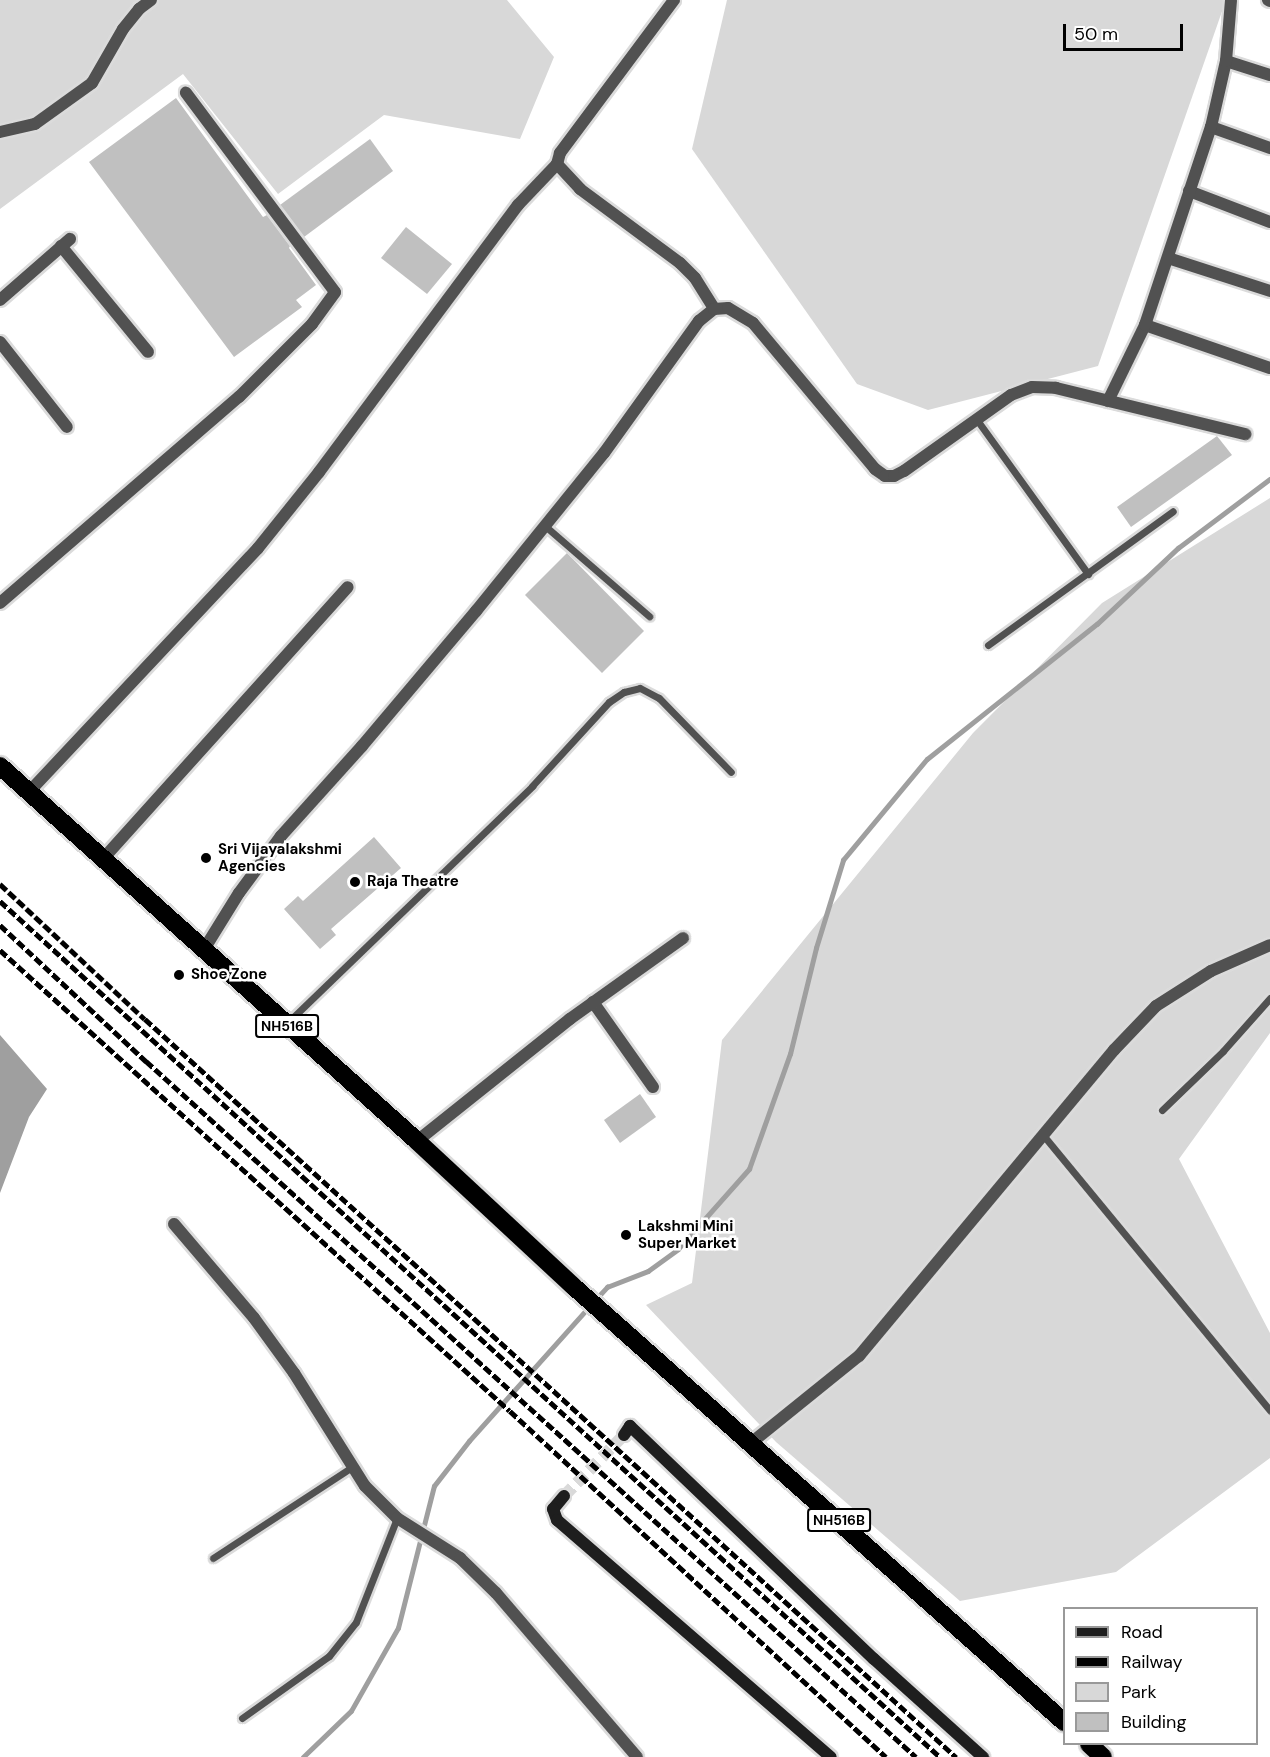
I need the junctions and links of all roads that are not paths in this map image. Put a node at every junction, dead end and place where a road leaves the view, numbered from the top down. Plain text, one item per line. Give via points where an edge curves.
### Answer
1 (151, 0) edge
2 (674, 0) edge
3 (1231, 0) edge
4 (1226, 61) junction
5 (1270, 75) edge
6 (186, 93) dead end
7 (1211, 127) junction
8 (0, 132) edge
9 (1270, 148) edge
10 (557, 164) junction
11 (1189, 191) junction
12 (1270, 222) edge
13 (1168, 258) junction
14 (1270, 291) edge
15 (0, 300) edge
16 (714, 309) junction
17 (1145, 325) junction
18 (0, 342) edge
19 (148, 352) dead end
20 (1270, 368) edge
21 (1108, 401) junction
22 (977, 420) junction
23 (67, 427) dead end
24 (1245, 434) dead end
25 (1173, 511) dead end
26 (545, 526) junction
27 (1088, 574) junction
28 (348, 587) dead end
29 (0, 603) edge
30 (650, 616) dead end
31 (988, 645) dead end
32 (0, 766) edge
33 (731, 772) dead end
34 (28, 793) junction
35 (102, 860) junction
36 (683, 938) dead end
37 (1270, 945) edge
38 (203, 951) junction
39 (1270, 998) edge
40 (593, 1002) junction
41 (286, 1024) junction
42 (653, 1087) dead end
43 (1162, 1110) dead end
44 (1042, 1135) junction
45 (417, 1141) junction
46 (174, 1224) dead end
47 (1270, 1410) edge
48 (624, 1435) dead end
49 (751, 1443) junction
50 (352, 1467) junction
51 (564, 1496) tunnel mouth
52 (397, 1518) junction
53 (213, 1558) dead end
54 (242, 1718) dead end
55 (1063, 1720) edge
56 (1091, 1745) edge
57 (637, 1757) edge
58 (831, 1757) edge
59 (983, 1757) edge
60 (1104, 1757) edge

1 - 8 street via 123,29 92,83 35,124
2 - 10 street via 560,153
3 - 4 street
4 - 5 street
4 - 7 street
6 - 29 street via 335,292 312,324 239,397
7 - 9 street
7 - 11 street
10 - 16 street via 580,189 680,263
10 - 34 street via 518,205 258,548
11 - 12 street
11 - 13 street
13 - 14 street
13 - 17 street
15 - 19 street via 65,243
16 - 22 street via 728,308 753,323 885,476 904,471
16 - 26 street via 699,321 604,453
17 - 20 street
17 - 21 street
18 - 23 street
21 - 22 street via 1056,388 1032,387 1011,395
21 - 24 street
22 - 27 lane
25 - 27 lane
26 - 30 lane
26 - 38 street via 362,746 281,836
27 - 31 lane
28 - 35 street
32 - 34 highway, NH516B
33 - 41 lane via 659,698 640,688 624,692 609,702 532,786
34 - 35 highway, NH516B
35 - 38 highway, NH516B
36 - 40 street
37 - 44 street via 1211,971 1156,1006
38 - 41 highway, NH516B
39 - 43 lane via 1239,1035
40 - 42 street
40 - 45 street
41 - 45 highway, NH516B
44 - 47 lane
44 - 49 street via 859,1356
45 - 49 highway, NH516B
46 - 50 street via 254,1318 294,1373
48 - 59 street via 630,1426
49 - 55 highway, NH516B
50 - 52 street
50 - 53 lane
51 - 58 street via 553,1509 557,1520
52 - 54 lane via 356,1622 329,1656
52 - 57 street via 460,1558 496,1593
56 - 60 highway

